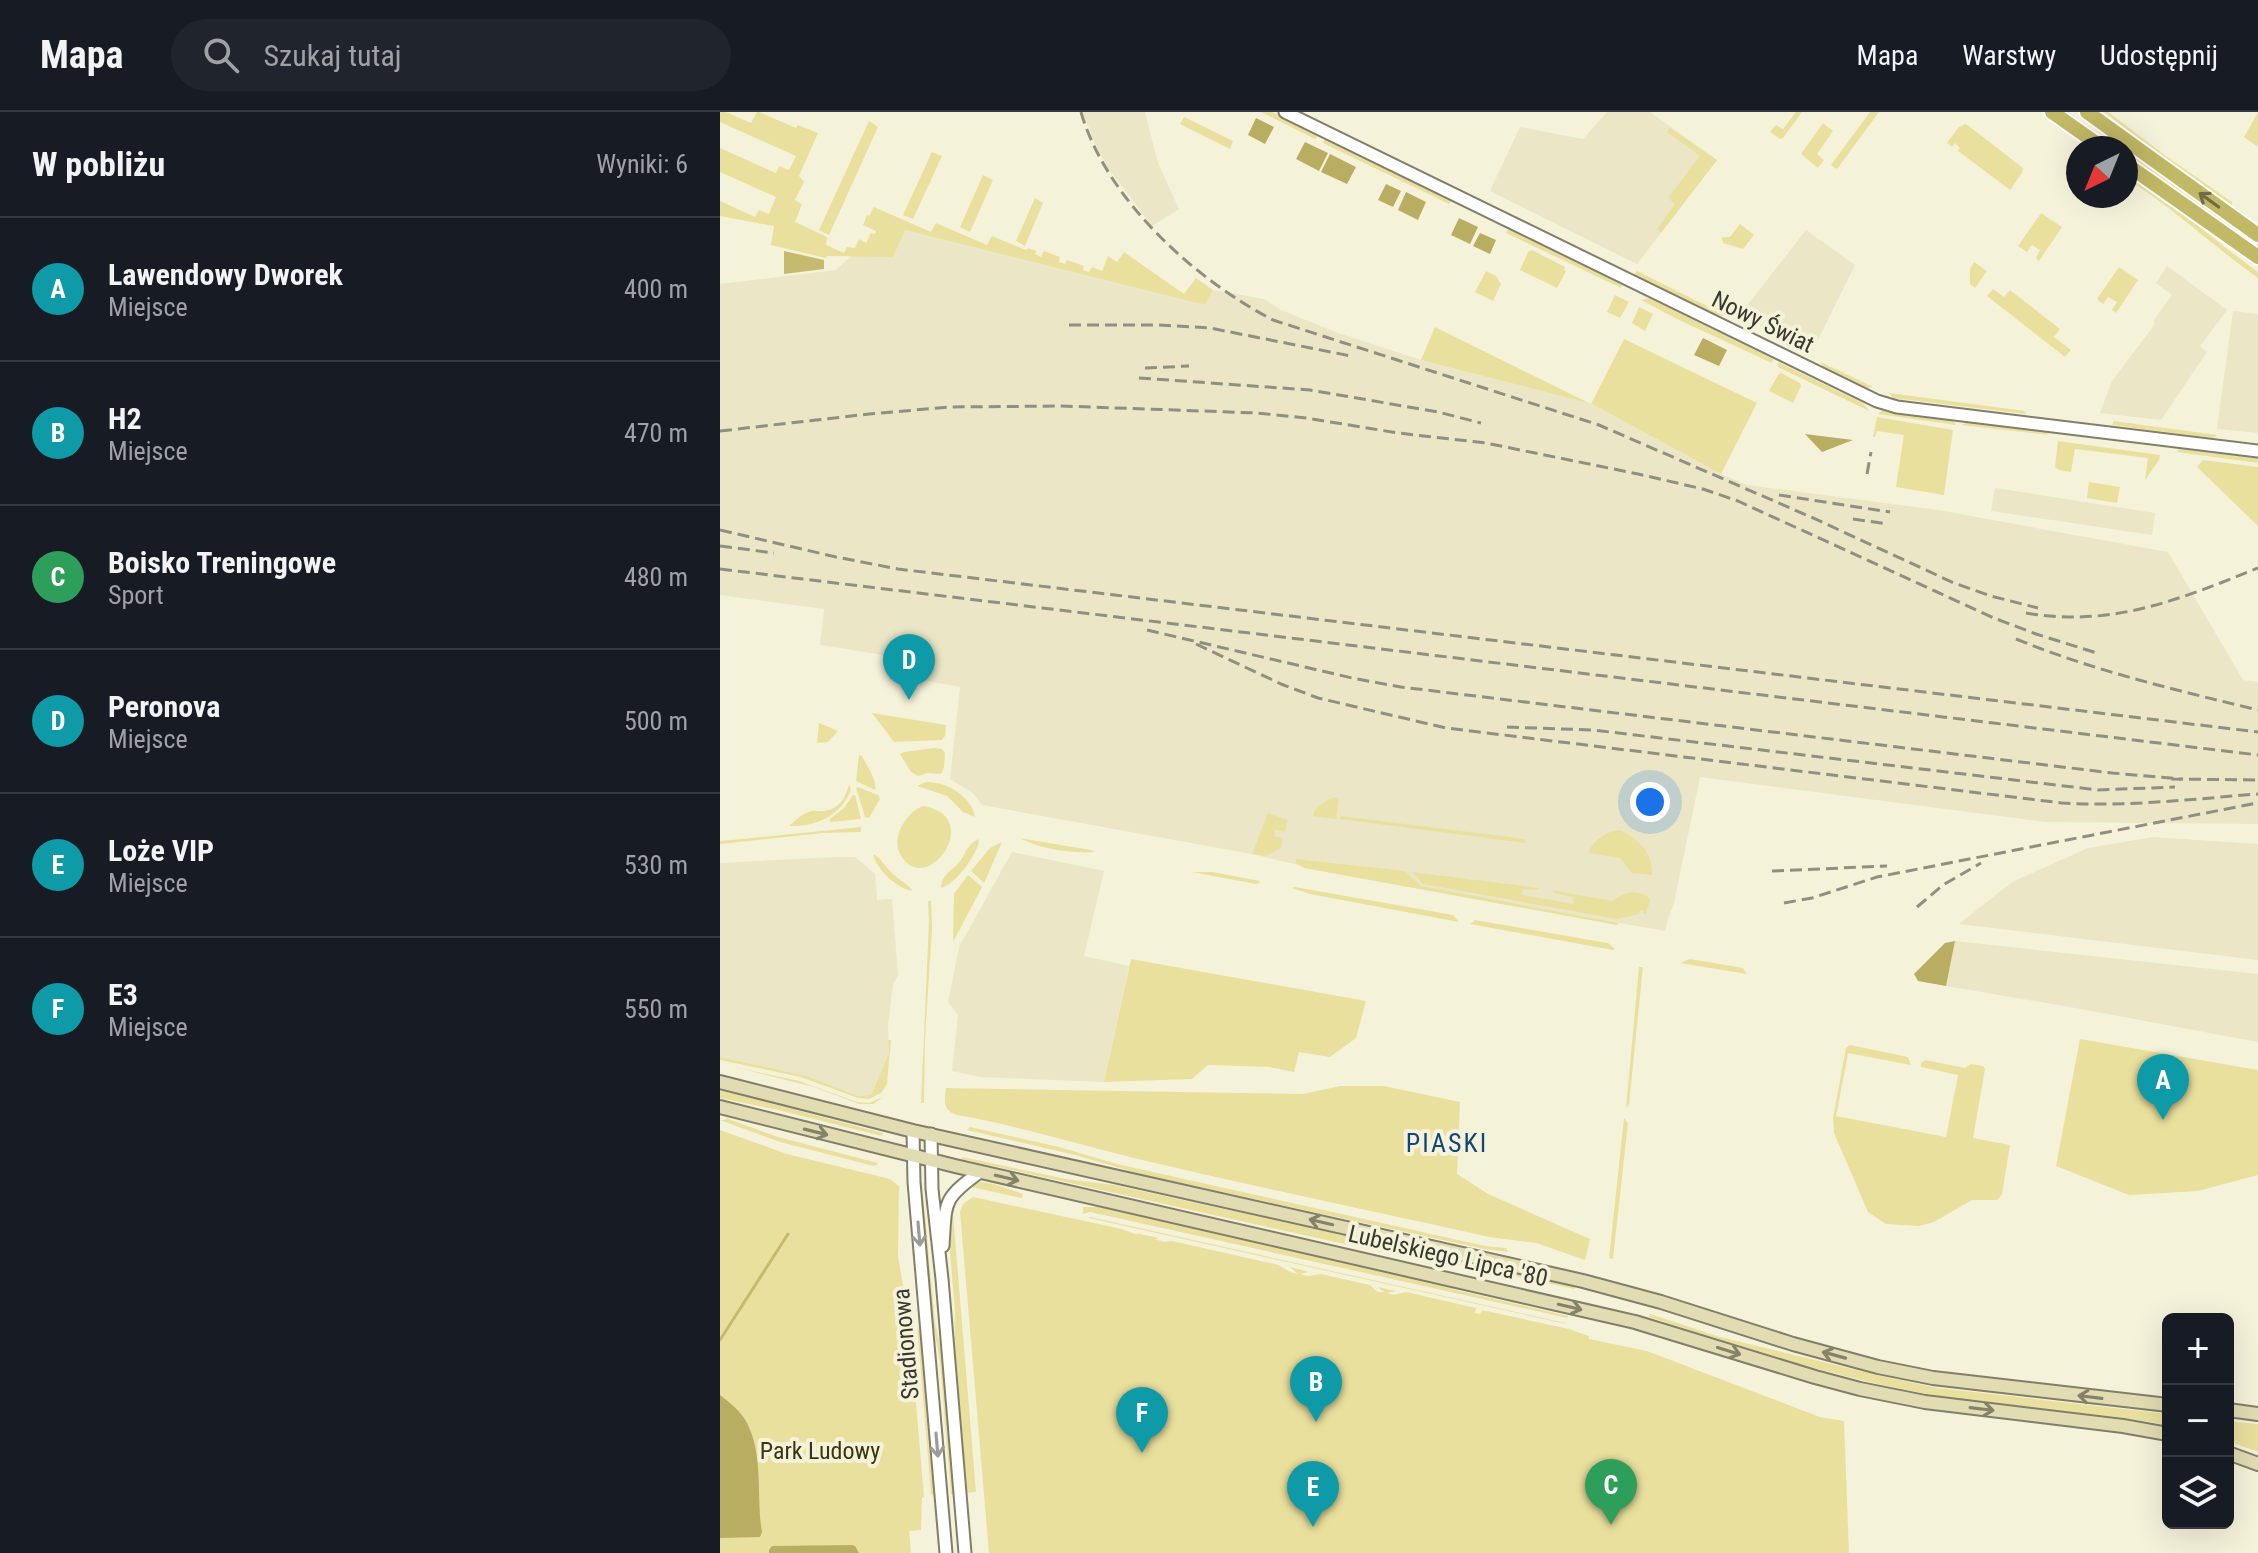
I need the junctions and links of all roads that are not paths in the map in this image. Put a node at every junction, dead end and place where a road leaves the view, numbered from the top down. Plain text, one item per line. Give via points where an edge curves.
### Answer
1 (1285, 112) edge
2 (2052, 112) edge
3 (2087, 112) edge
4 (2086, 136) edge
5 (2138, 172) edge
6 (2258, 235) edge
7 (2258, 257) edge
8 (2258, 451) edge
9 (720, 1082) edge
10 (720, 1107) edge
11 (913, 1131) junction
12 (931, 1134) junction
13 (913, 1156) junction
14 (931, 1160) junction
15 (980, 1172) junction
16 (942, 1279) junction
17 (2162, 1404) edge
18 (2234, 1411) edge
19 (2258, 1414) edge
20 (2162, 1433) edge
21 (2234, 1455) edge
22 (2258, 1464) edge
23 (946, 1553) edge
24 (965, 1553) edge

1 - 8 street, Nowy Świat via 1877,401
2 - 4 main road
6 -> 3 main road
5 - 7 main road
9 - 11 main road, Lubelskiego Lipca '80
10 -> 13 main road, Lubelskiego Lipca '80
11 - 12 main road, Lubelskiego Lipca '80
11 - 13 street, Stadionowa
12 - 14 street, Stadionowa
17 -> 12 main road, Lubelskiego Lipca '80 via 1878,1367 1583,1281
13 - 14 main road, Lubelskiego Lipca '80
13 -> 23 street, Stadionowa
14 - 15 main road, Lubelskiego Lipca '80
14 - 16 street, Stadionowa
15 - 16 street, Stadionowa via 945,1206
15 -> 20 main road, Lubelskiego Lipca '80 via 1608,1316 1860,1389
16 - 24 street, Stadionowa
18 - 19 main road
21 - 22 main road

